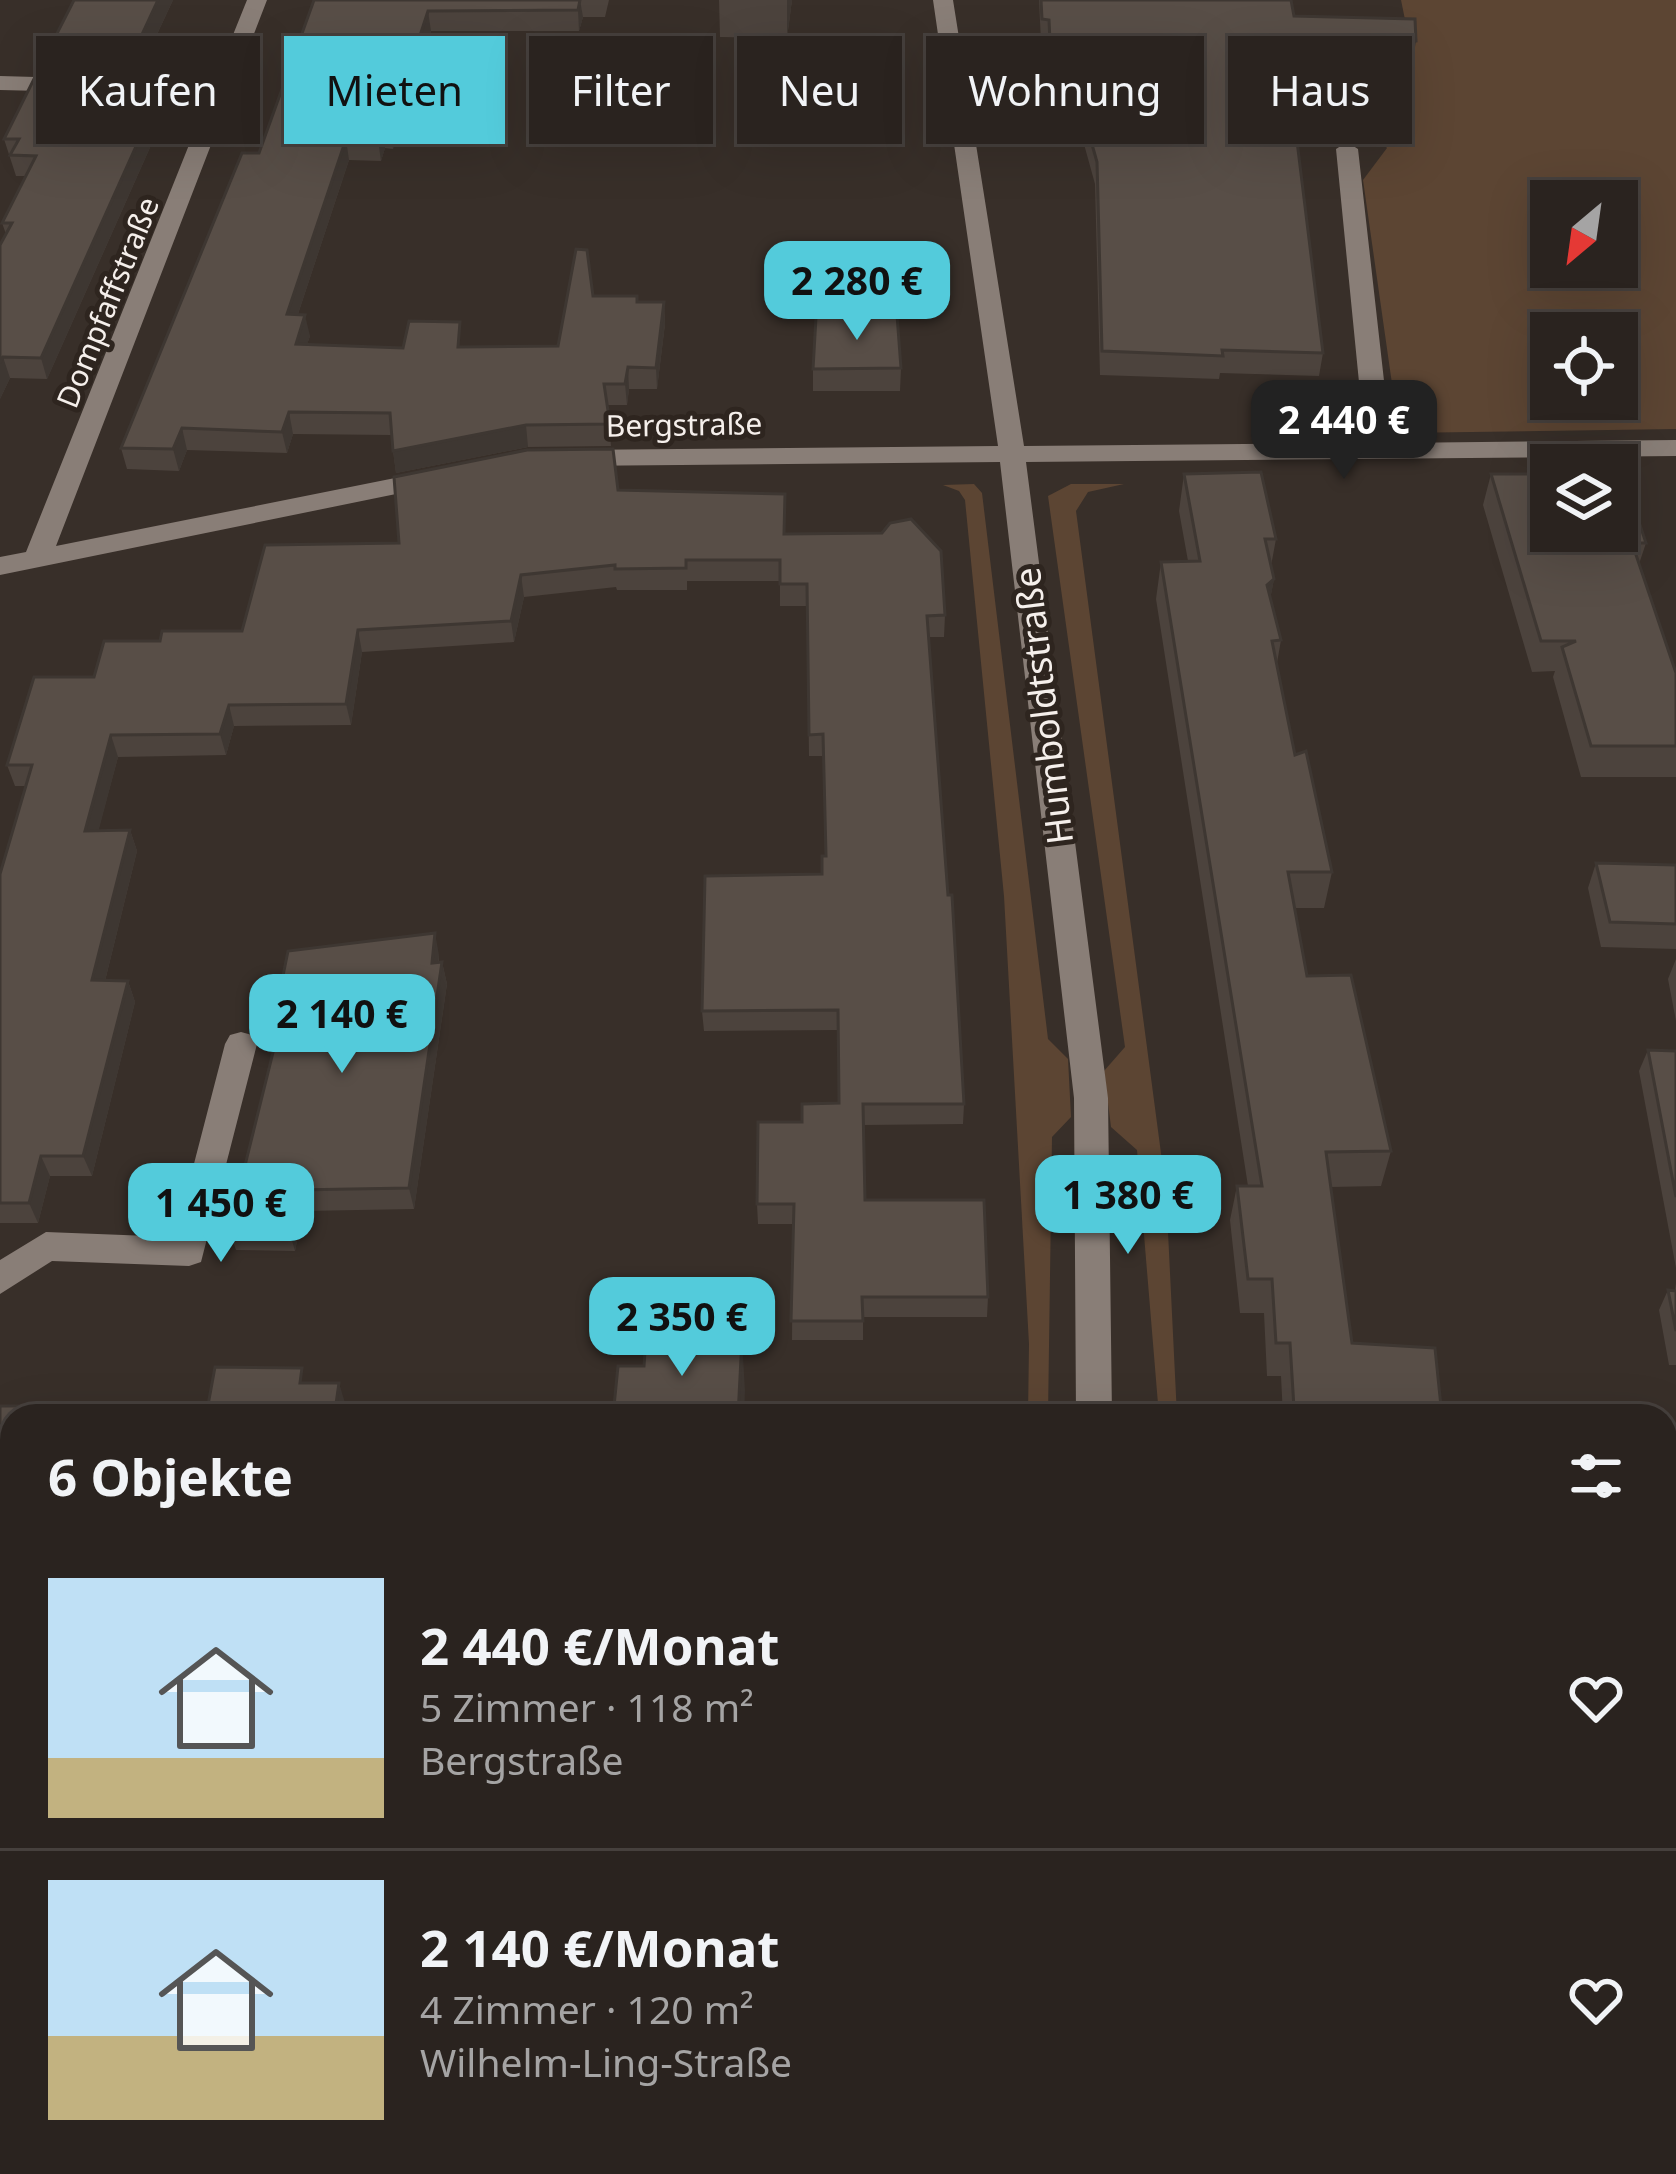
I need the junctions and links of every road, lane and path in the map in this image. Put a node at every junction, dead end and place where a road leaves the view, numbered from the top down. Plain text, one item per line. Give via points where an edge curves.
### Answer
1 (257, 0) edge
2 (943, 0) edge
3 (244, 36) edge
4 (0, 83) edge
5 (36, 84) edge
6 (202, 144) edge
7 (1347, 149) dead end
8 (1676, 448) edge
9 (1379, 451) junction
10 (1012, 453) junction
11 (552, 459) edge
12 (458, 473) edge
13 (37, 559) junction
14 (0, 566) edge
15 (242, 1044) dead end
16 (46, 1246) junction
17 (0, 1247) edge
18 (0, 1279) edge
19 (1094, 1404) edge

1 - 3 street, Dompfaffstraße
2 - 10 street, Humboldtstraße
4 - 5 street
6 - 13 street, Dompfaffstraße
7 - 9 street
8 - 9 street, Bergstraße
9 - 10 street, Bergstraße
10 - 11 street, Bergstraße
10 - 19 street, Humboldtstraße via 1090,1098
12 - 13 street
13 - 14 street
15 - 16 street via 189,1252
16 - 17 street
16 - 18 street

